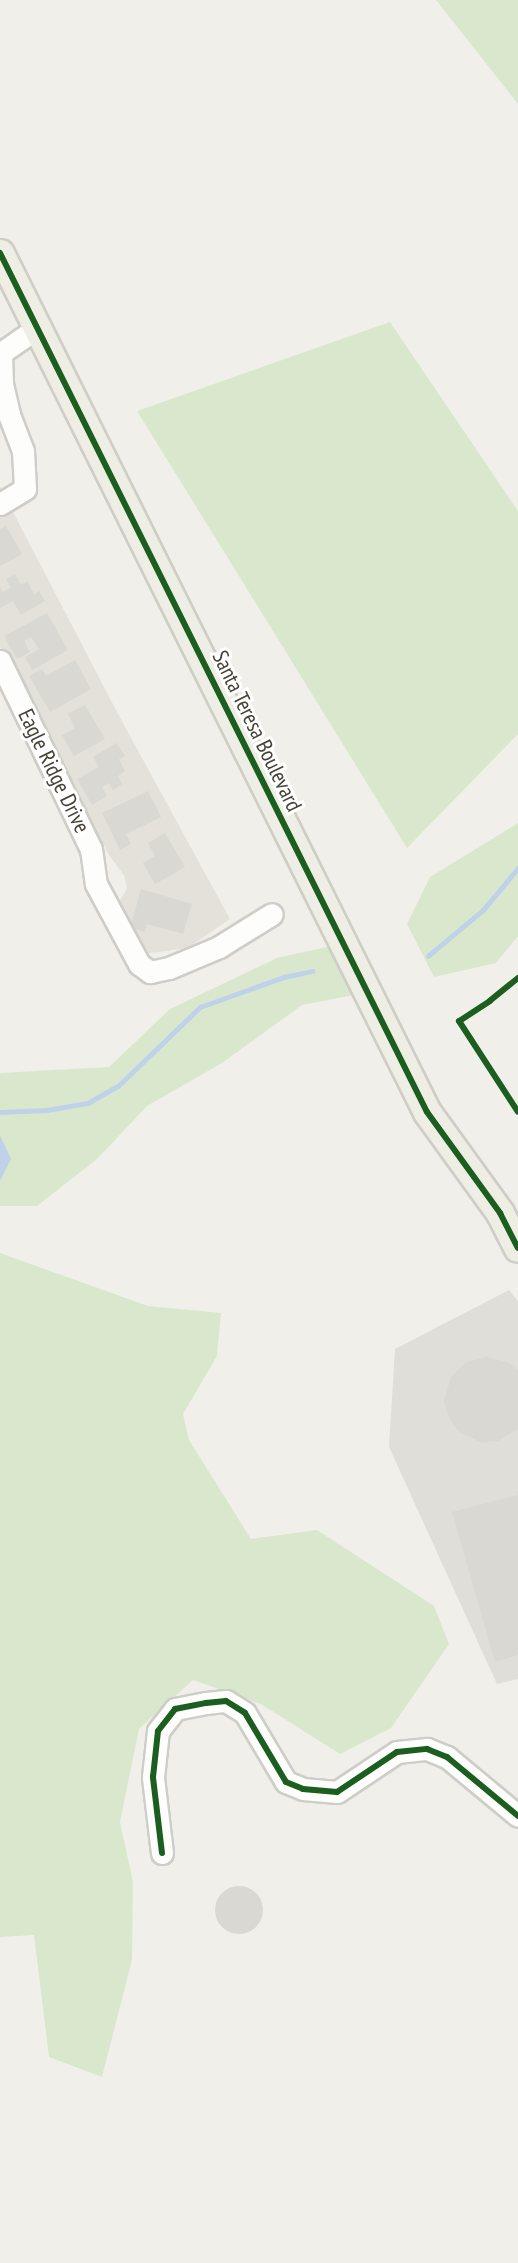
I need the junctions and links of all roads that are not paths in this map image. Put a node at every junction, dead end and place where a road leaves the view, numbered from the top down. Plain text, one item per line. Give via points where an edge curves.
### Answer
1 (0, 253) edge
2 (37, 328) junction
3 (0, 504) edge
4 (0, 661) edge
5 (272, 914) dead end
6 (509, 1219) edge
7 (518, 1248) edge
8 (518, 1816) edge
9 (162, 1853) dead end

1 - 2 main road, Santa Teresa Boulevard
2 - 3 street via 1,353 2,383 23,451 24,489
2 - 6 main road, Santa Teresa Boulevard via 427,1112
4 - 5 street, Eagle Ridge Drive via 91,849 96,884 139,963 150,972 169,968 219,947
6 - 7 main road, Santa Teresa Boulevard
8 - 9 street via 447,1757 427,1749 397,1752 337,1792 303,1789 286,1782 245,1713 226,1701 206,1703 175,1709 158,1731 153,1777

